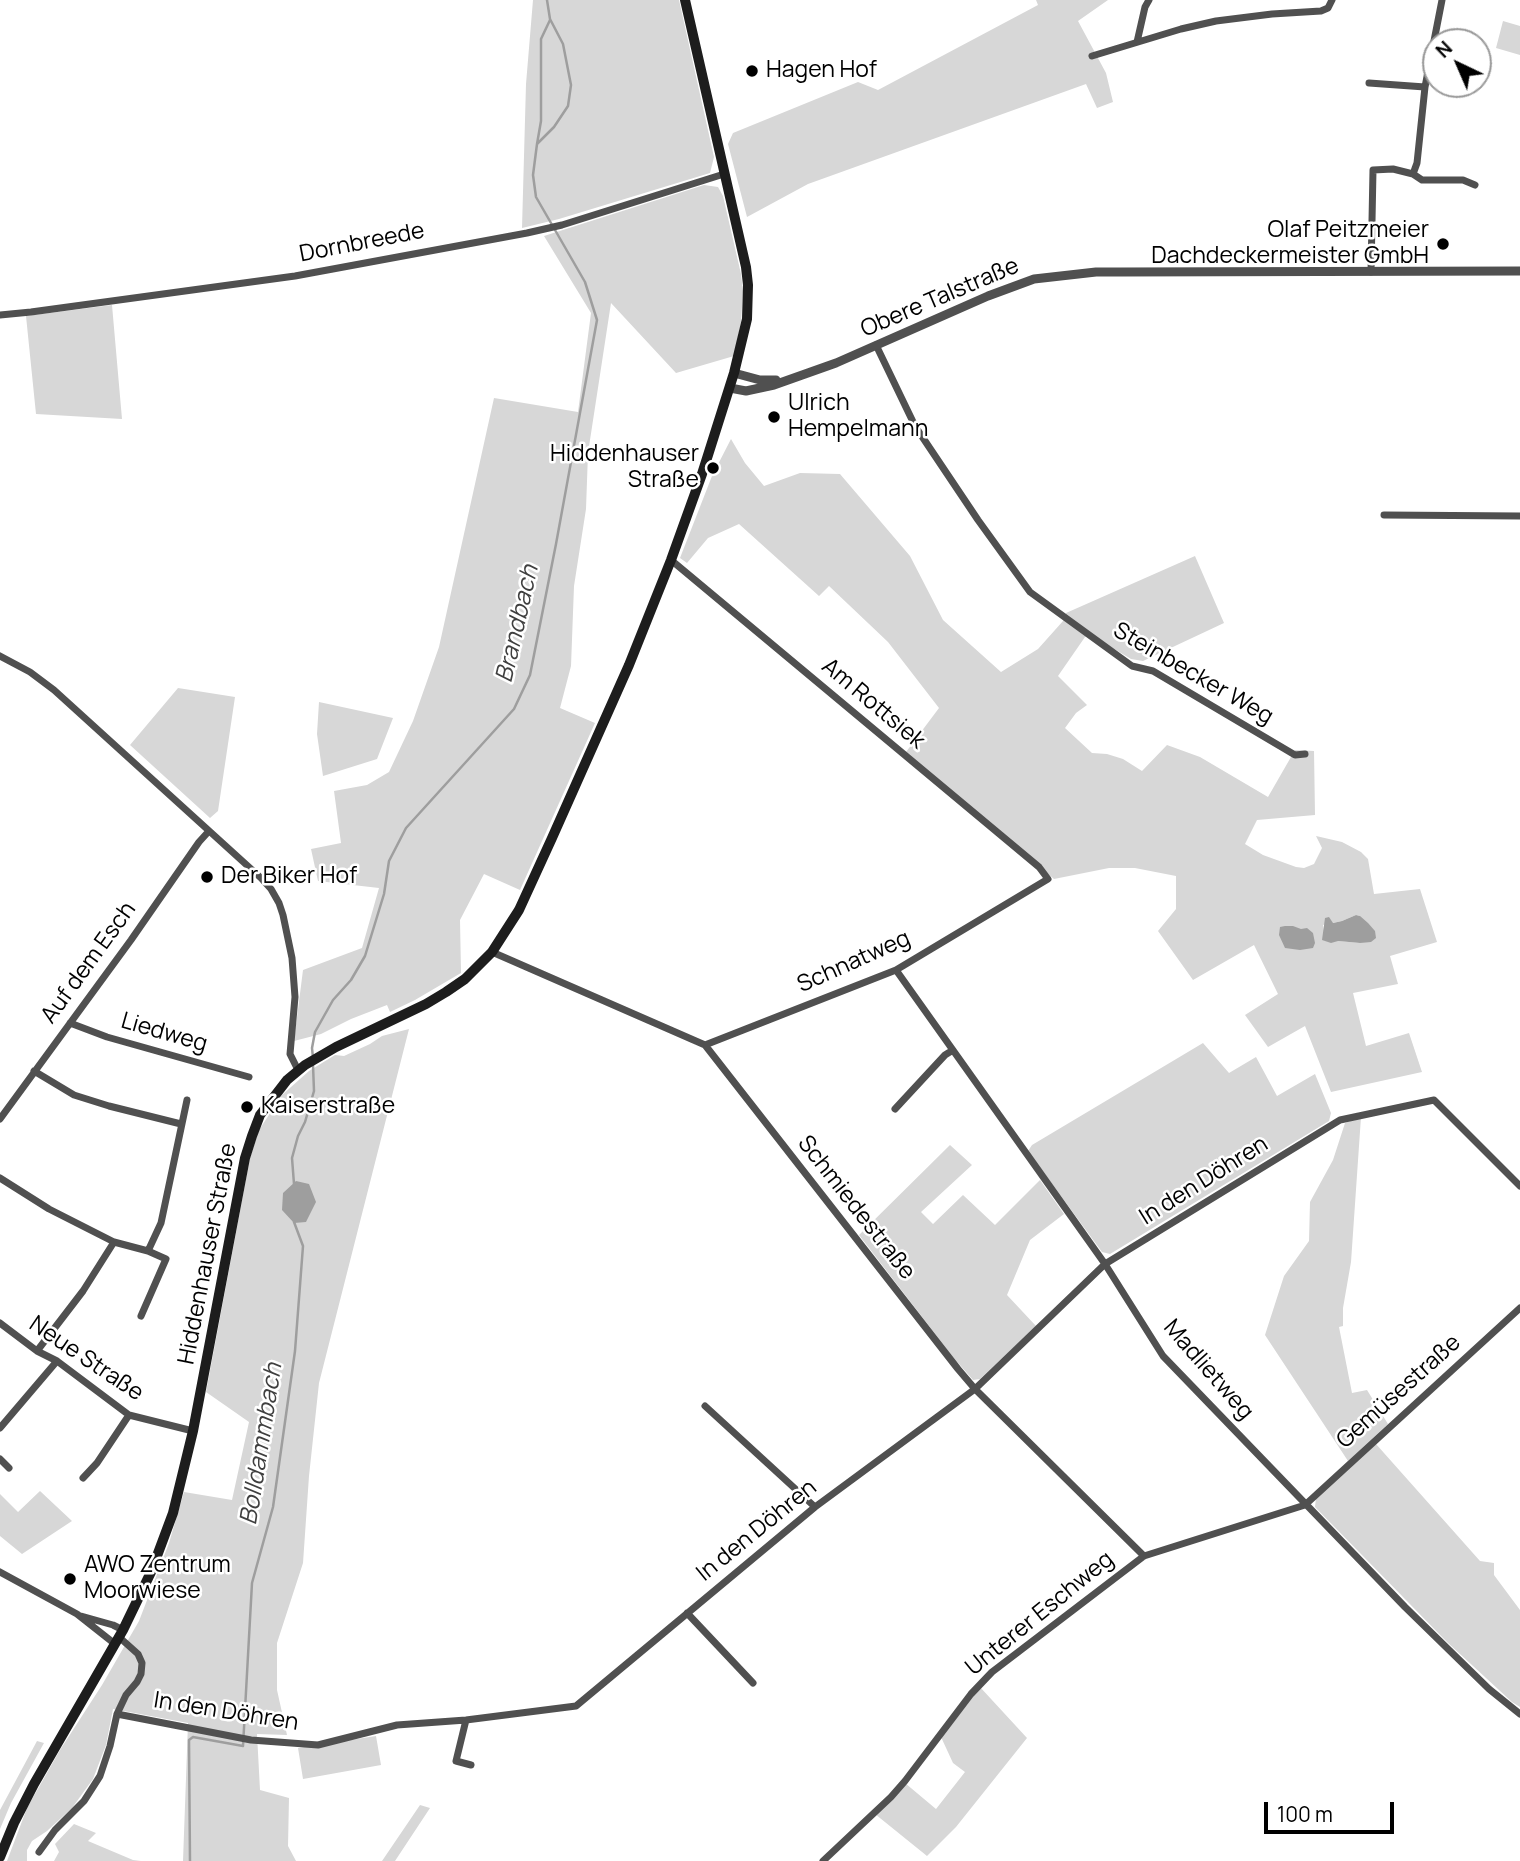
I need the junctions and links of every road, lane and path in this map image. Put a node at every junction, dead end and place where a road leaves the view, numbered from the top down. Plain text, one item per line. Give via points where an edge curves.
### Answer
1 (685, 0) edge
2 (1149, 0) edge
3 (1442, 0) edge
4 (1330, 4) edge
5 (1437, 28) edge
6 (1137, 42) junction
7 (1092, 56) dead end
8 (1369, 83) dead end
9 (1422, 87) edge
10 (1424, 98) edge
11 (724, 174) junction
12 (1413, 174) junction
13 (1475, 184) dead end
14 (1520, 271) edge
15 (1371, 272) junction
16 (0, 315) edge
17 (876, 345) junction
18 (734, 373) junction
19 (799, 376) junction
20 (730, 388) junction
21 (1384, 515) dead end
22 (1520, 516) edge
23 (671, 560) junction
24 (0, 656) edge
25 (1305, 754) dead end
26 (209, 831) junction
27 (1048, 879) joint
28 (492, 952) junction
29 (896, 970) junction
30 (70, 1023) junction
31 (705, 1045) junction
32 (953, 1050) junction
33 (302, 1067) junction
34 (34, 1071) junction
35 (249, 1077) dead end
36 (187, 1100) dead end
37 (895, 1109) dead end
38 (0, 1119) edge
39 (181, 1124) junction
40 (0, 1178) edge
41 (1520, 1186) edge
42 (114, 1242) junction
43 (148, 1251) junction
44 (1105, 1264) junction
45 (1520, 1308) edge
46 (141, 1316) dead end
47 (0, 1323) edge
48 (37, 1351) junction
49 (57, 1362) junction
50 (975, 1389) junction
51 (705, 1406) dead end
52 (129, 1415) junction
53 (0, 1428) edge
54 (193, 1431) junction
55 (0, 1460) edge
56 (9, 1468) dead end
57 (83, 1478) dead end
58 (1305, 1505) junction
59 (815, 1507) junction
60 (1144, 1556) junction
61 (0, 1572) edge
62 (687, 1613) junction
63 (77, 1614) junction
64 (119, 1637) junction
65 (753, 1683) dead end
66 (117, 1714) junction
67 (1520, 1714) edge
68 (466, 1720) junction
69 (471, 1765) dead end
70 (38, 1852) dead end
71 (0, 1857) edge
72 (823, 1861) edge

1 - 11 main road, Hiddenhauser Straße
2 - 6 street
3 - 5 street
4 - 6 street via 1321,12 1216,21
6 - 7 street
8 - 9 street
10 - 12 street
11 - 16 street, Dornbreede via 527,233 295,276
11 - 18 main road, Hiddenhauser Straße via 748,285 747,319
12 - 13 street via 1422,180
12 - 15 street via 1373,170
14 - 15 street, Obere Talstraße
15 - 17 street, Obere Talstraße via 1096,272 1034,279
17 - 19 street, Obere Talstraße
17 - 25 street, Steinbecker Weg via 915,426 1030,592 1132,666 1153,671 1295,755
18 - 19 street, Obere Talstraße via 773,381
18 - 20 main road, Hiddenhauser Straße
19 - 20 street, Obere Talstraße via 746,391
20 - 23 main road, Hiddenhauser Straße
21 - 22 street
23 - 27 street, Am Rottsiek
23 - 28 main road, Hiddenhauser Straße via 547,850 519,910
24 - 26 street via 54,690
26 - 30 street, Auf dem Esch
26 - 33 street via 261,878 279,903 292,958 295,997 290,1054
27 - 29 street, Schnatweg
28 - 31 street, Schmiedestraße
28 - 33 main road, Hiddenhauser Straße via 446,992
29 - 31 street, Schnatweg
29 - 32 street, Madlietweg
30 - 34 street, Auf dem Esch
30 - 35 street, Liedweg
31 - 50 street, Schmiedestraße
32 - 37 street
32 - 44 street, Madlietweg
33 - 54 main road, Hiddenhauser Straße via 264,1109 248,1147
34 - 38 street, Auf dem Esch
34 - 39 street via 74,1095
36 - 39 street
39 - 43 street via 161,1223
40 - 42 street
41 - 44 street, In den Döhren via 1434,1100 1340,1120
42 - 43 street
42 - 48 street
43 - 46 street via 166,1259
44 - 50 street, In den Döhren
44 - 58 street, Madlietweg via 1163,1356
45 - 58 street, Gemüsestraße
47 - 48 street, Neue Straße
48 - 49 street, Neue Straße
49 - 52 street, Neue Straße
49 - 53 street
50 - 59 street, In den Döhren
50 - 60 street, Schmiedestraße
51 - 59 street
52 - 54 street, Neue Straße
52 - 57 street
54 - 64 main road, Hiddenhauser Straße via 173,1513 152,1572
55 - 56 street
58 - 60 street, Unterer Eschweg
58 - 67 street, Madlietweg via 1489,1689
59 - 62 street, In den Döhren
60 - 72 street, Unterer Eschweg via 981,1682 891,1797
61 - 63 street
62 - 65 street
62 - 68 street, In den Döhren via 576,1706
63 - 64 street
63 - 64 street via 113,1625
64 - 66 street, In den Döhren via 142,1663 141,1674
64 - 71 main road, Hiddenhauser Straße via 34,1784
66 - 68 street, In den Döhren via 233,1737 318,1745 397,1725
66 - 70 street via 100,1776
68 - 69 street via 456,1761

